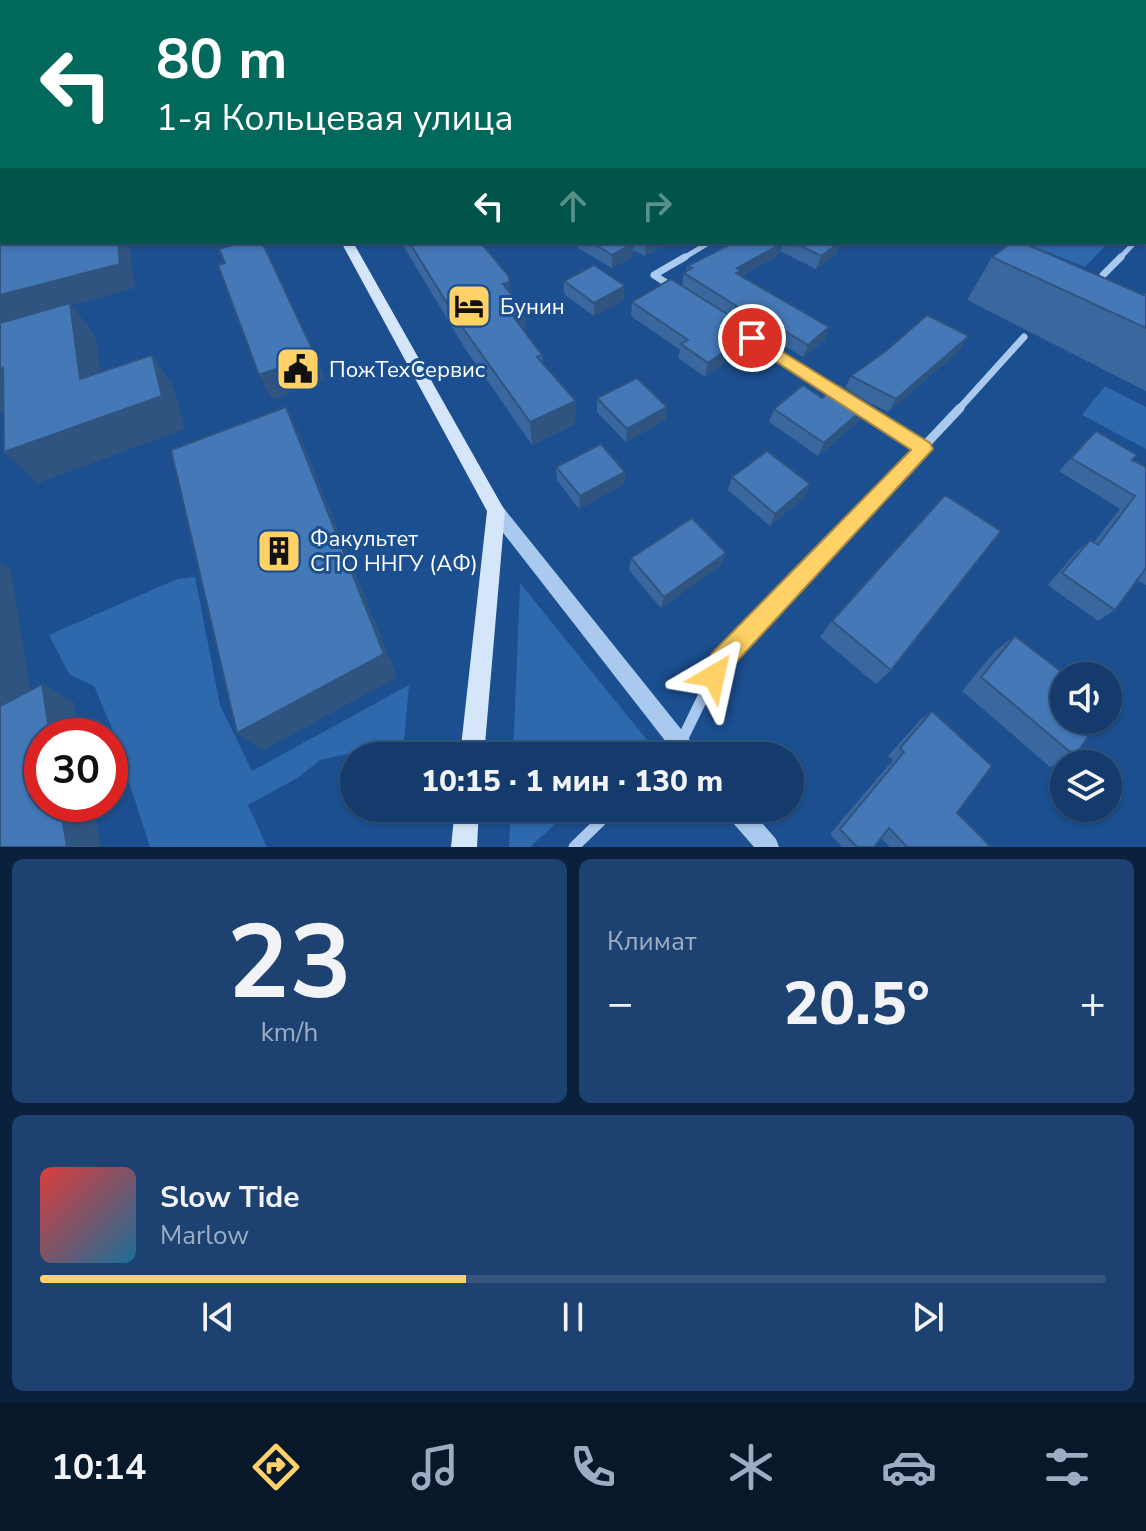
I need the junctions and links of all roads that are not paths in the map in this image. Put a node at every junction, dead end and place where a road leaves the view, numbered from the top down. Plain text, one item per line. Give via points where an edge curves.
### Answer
1 (348, 244) edge
2 (707, 244) edge
3 (1133, 244) edge
4 (1103, 275) edge
5 (679, 291) edge
6 (731, 324) edge
7 (1024, 337) dead end
8 (924, 449) junction
9 (496, 511) junction
10 (473, 742) edge
11 (671, 742) edge
12 (684, 742) edge
13 (466, 822) edge
14 (600, 822) edge
15 (747, 822) edge
16 (464, 847) edge
17 (574, 847) edge
18 (768, 847) edge

1 - 9 main road
2 - 5 street via 654,275
3 - 4 street
6 - 8 street
7 - 8 street
8 - 12 street via 720,662
9 - 10 main road
9 - 11 street
13 - 16 main road
14 - 17 street
15 - 18 street

